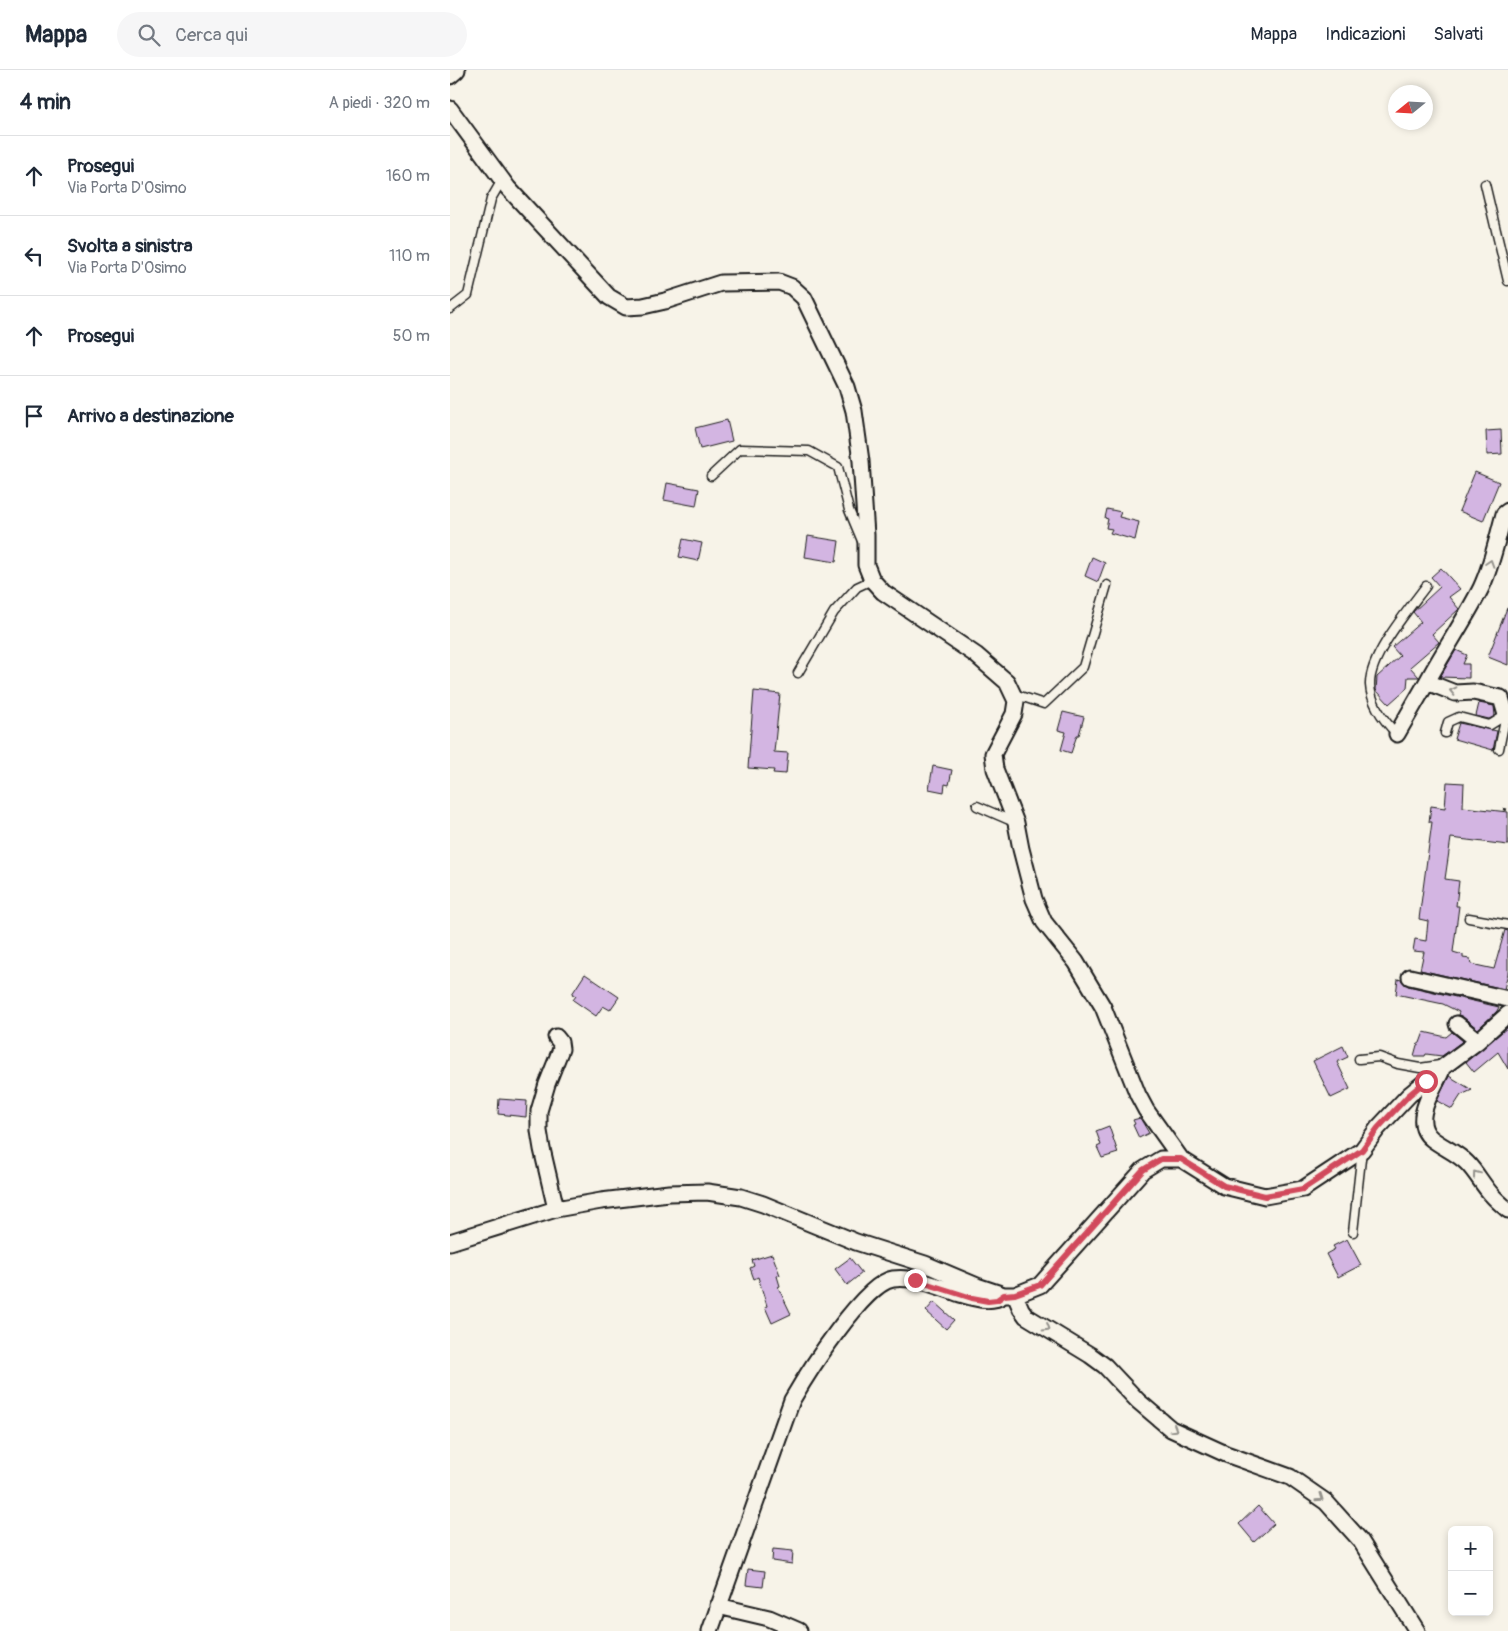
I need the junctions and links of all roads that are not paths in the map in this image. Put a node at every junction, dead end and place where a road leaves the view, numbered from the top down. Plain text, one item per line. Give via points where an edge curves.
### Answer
1 (457, 70) edge
2 (450, 76) edge
3 (450, 109) edge
4 (502, 180) junction
5 (1484, 184) dead end
6 (1508, 281) edge
7 (450, 309) edge
8 (711, 476) dead end
9 (1508, 511) edge
10 (866, 552) junction
11 (872, 580) junction
12 (1107, 585) dead end
13 (1426, 586) dead end
14 (798, 672) dead end
15 (1427, 682) junction
16 (1012, 693) junction
17 (1505, 693) edge
18 (1507, 715) edge
19 (1446, 733) dead end
20 (1397, 734) joint
21 (1499, 749) dead end
22 (977, 806) dead end
23 (1016, 823) junction
24 (1469, 918) dead end
25 (1508, 925) edge
26 (1410, 977) dead end
27 (1508, 999) edge
28 (1508, 1014) edge
29 (1457, 1024) dead end
30 (556, 1036) dead end
31 (1478, 1041) junction
32 (1359, 1060) dead end
33 (1445, 1065) junction
34 (1362, 1150) junction
35 (1181, 1159) junction
36 (556, 1209) junction
37 (1508, 1210) edge
38 (1353, 1232) dead end
39 (450, 1242) edge
40 (1009, 1295) junction
41 (718, 1606) junction
42 (710, 1631) edge
43 (799, 1631) edge
44 (1417, 1631) edge

1 - 2 street
3 - 4 street
4 - 7 lane via 491,199 468,296
4 - 10 street via 609,297 626,307 664,302 722,283 779,282 792,287 804,298 847,386 854,411 861,461
5 - 6 lane
8 - 10 lane via 740,449 809,451 838,467 849,510
15 -> 9 street via 1481,587 1504,514
10 - 11 street via 866,565
11 - 14 lane via 857,587 834,612
11 - 16 street via 883,592 976,655 1007,682
12 - 16 lane via 1083,667 1044,704
13 - 20 lane via 1402,618 1372,669 1372,696 1383,720
17 -> 15 street via 1455,693
15 - 20 street
16 - 23 street via 1016,701 1014,714 993,754 995,769
17 - 18 street
18 - 19 lane via 1490,725 1459,717 1448,722
18 - 21 lane
22 - 23 lane
23 - 35 street via 1034,899 1044,922 1076,962 1103,1007 1142,1102
24 - 25 lane
26 - 27 street
28 - 31 street
29 - 31 street
30 - 36 street via 562,1049 547,1084 539,1131
31 - 33 street
32 - 33 lane via 1380,1057 1420,1068
33 - 34 street via 1409,1095
37 -> 33 street via 1467,1163 1426,1130 1424,1108
34 - 35 street via 1303,1189 1265,1196 1224,1186
34 - 38 lane
35 - 40 street via 1161,1159 1143,1170 1040,1285
36 - 39 street
36 - 40 street via 669,1193 707,1192 741,1196 856,1242
40 - 41 street via 988,1301 915,1280 892,1279 878,1286 860,1304 811,1368 792,1400
40 -> 44 street via 1026,1316 1105,1366 1138,1401 1171,1429 1226,1454 1290,1477 1326,1502 1360,1540
41 - 42 street
41 - 43 street via 769,1618

